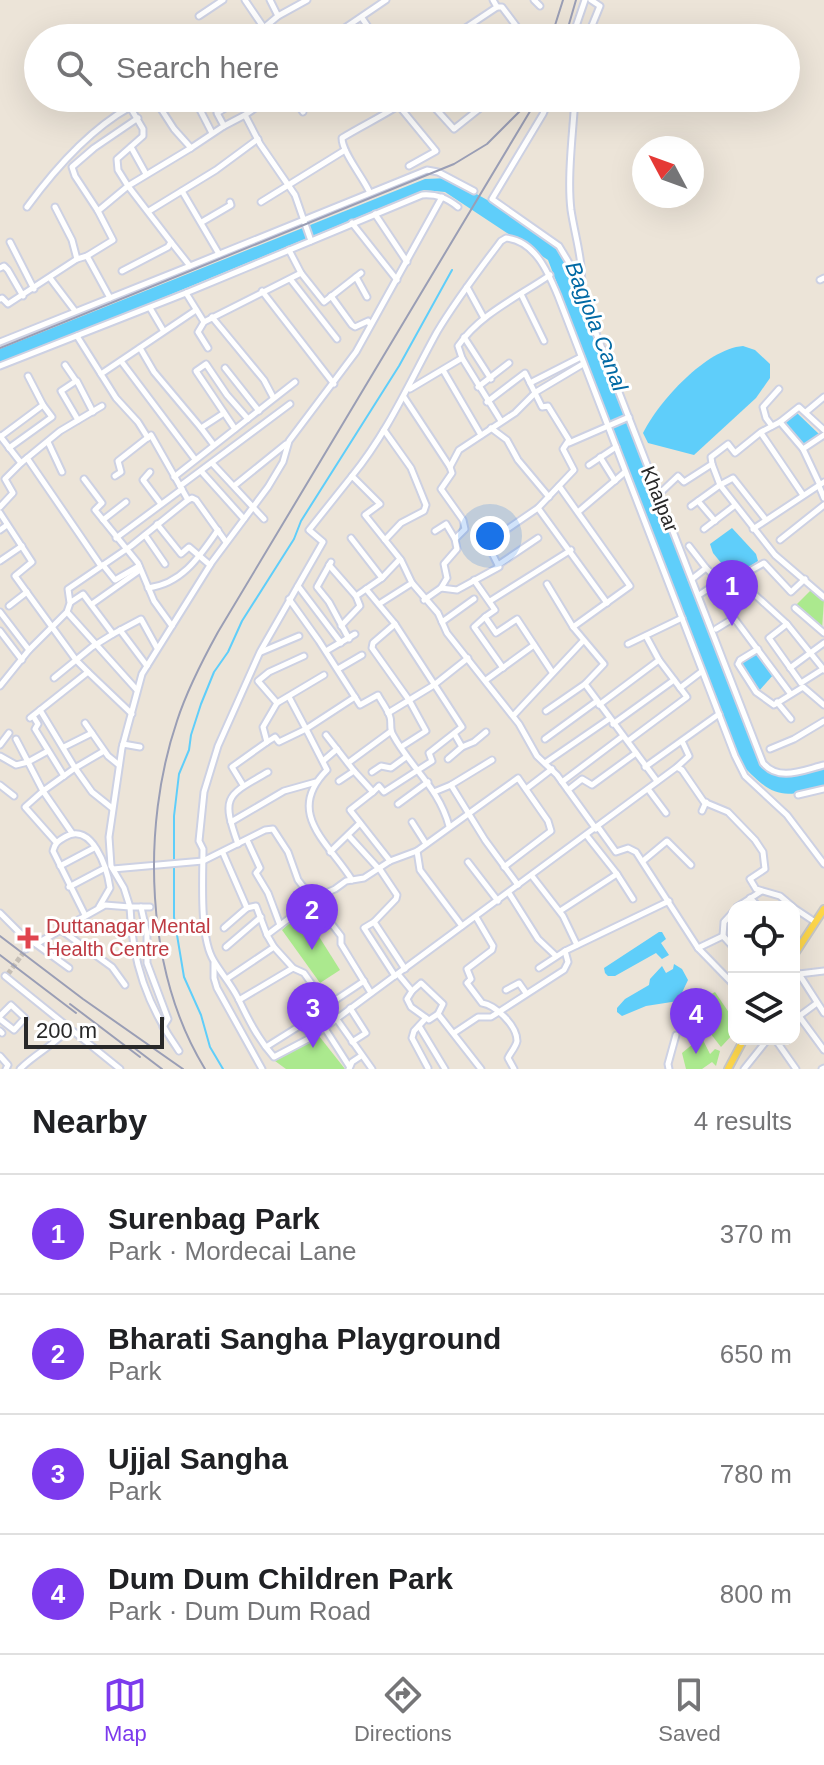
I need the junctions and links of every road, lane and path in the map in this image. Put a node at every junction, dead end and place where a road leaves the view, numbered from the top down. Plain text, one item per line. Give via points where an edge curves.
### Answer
1 (223, 0) edge
2 (245, 0) edge
3 (270, 0) edge
4 (307, 0) edge
5 (386, 0) edge
6 (493, 0) edge
7 (534, 0) edge
8 (588, 0) edge
9 (540, 6) dead end
10 (497, 7) junction
11 (199, 16) dead end
12 (278, 16) junction
13 (362, 18) junction
14 (261, 24) edge
15 (269, 24) edge
16 (354, 24) edge
17 (366, 24) edge
18 (472, 24) edge
19 (515, 24) edge
20 (578, 24) edge
21 (593, 24) edge
22 (122, 112) edge
23 (134, 112) edge
24 (163, 112) edge
25 (201, 112) edge
26 (219, 112) edge
27 (249, 112) edge
28 (388, 112) edge
29 (404, 112) edge
30 (439, 112) edge
31 (476, 112) edge
32 (544, 112) edge
33 (574, 112) edge
34 (245, 115) junction
35 (138, 118) junction
36 (224, 126) junction
37 (212, 133) junction
38 (258, 139) junction
39 (131, 147) junction
40 (191, 148) junction
41 (345, 150) junction
42 (409, 166) dead end
43 (146, 174) junction
44 (288, 185) junction
45 (128, 186) junction
46 (182, 191) junction
47 (369, 191) junction
48 (474, 191) dead end
49 (442, 197) junction
50 (230, 202) dead end
51 (261, 202) dead end
52 (27, 207) dead end
53 (55, 207) dead end
54 (458, 207) dead end
55 (98, 211) junction
56 (149, 211) junction
57 (375, 214) junction
58 (303, 220) junction
59 (201, 223) junction
60 (352, 223) junction
61 (310, 240) junction
62 (10, 242) dead end
63 (171, 242) junction
64 (289, 250) junction
65 (219, 254) junction
66 (87, 256) junction
67 (77, 259) junction
68 (407, 262) junction
69 (190, 266) junction
70 (0, 268) edge
71 (122, 271) dead end
72 (301, 273) junction
73 (550, 275) junction
74 (50, 278) junction
75 (291, 280) junction
76 (397, 280) junction
77 (467, 287) junction
78 (34, 289) junction
79 (262, 291) junction
80 (186, 293) junction
81 (521, 294) junction
82 (581, 294) junction
83 (23, 296) junction
84 (331, 296) junction
85 (1, 297) edge
86 (367, 297) dead end
87 (110, 298) junction
88 (150, 308) junction
89 (196, 310) junction
90 (75, 311) dead end
91 (212, 317) junction
92 (484, 318) junction
93 (204, 322) junction
94 (370, 324) junction
95 (163, 330) junction
96 (77, 336) junction
97 (464, 337) junction
98 (337, 339) dead end
99 (544, 341) dead end
100 (0, 342) edge
101 (140, 348) junction
102 (208, 348) dead end
103 (581, 357) junction
104 (462, 358) junction
105 (121, 361) junction
106 (509, 363) dead end
107 (583, 364) junction
108 (65, 365) dead end
109 (0, 366) edge
110 (225, 368) dead end
111 (443, 370) junction
112 (101, 374) junction
113 (28, 376) dead end
114 (491, 379) junction
115 (76, 381) junction
116 (295, 382) dead end
117 (530, 383) junction
118 (334, 384) junction
119 (478, 387) junction
120 (779, 389) dead end
121 (536, 392) junction
122 (406, 394) junction
123 (824, 397) edge
124 (273, 398) junction
125 (487, 402) junction
126 (290, 404) dead end
127 (43, 405) junction
128 (102, 406) dead end
129 (259, 411) junction
130 (93, 412) junction
131 (806, 412) junction
132 (224, 413) junction
133 (629, 417) junction
134 (248, 419) junction
135 (78, 420) junction
136 (501, 421) junction
137 (780, 422) junction
138 (607, 425) junction
139 (772, 426) junction
140 (201, 428) junction
141 (491, 428) junction
142 (235, 429) junction
143 (384, 430) junction
144 (761, 432) junction
145 (824, 432) edge
146 (481, 435) junction
147 (0, 437) edge
148 (148, 438) junction
149 (289, 441) junction
150 (48, 442) junction
151 (569, 443) junction
152 (213, 444) junction
153 (616, 447) junction
154 (9, 448) junction
155 (803, 449) junction
156 (600, 457) junction
157 (27, 458) junction
158 (194, 458) junction
159 (21, 463) junction
160 (212, 463) junction
161 (712, 464) junction
162 (589, 465) dead end
163 (450, 467) junction
164 (201, 471) junction
165 (62, 472) dead end
166 (150, 472) dead end
167 (625, 472) junction
168 (115, 476) dead end
169 (352, 476) junction
170 (174, 477) junction
171 (3, 479) edge
172 (84, 479) dead end
173 (615, 481) junction
174 (821, 484) edge
175 (720, 485) junction
176 (234, 486) junction
177 (559, 486) junction
178 (181, 487) junction
179 (658, 495) junction
180 (803, 495) junction
181 (549, 497) junction
182 (824, 498) edge
183 (188, 500) junction
184 (698, 501) junction
185 (126, 502) dead end
186 (161, 504) junction
187 (824, 505) edge
188 (691, 506) dead end
189 (734, 506) junction
190 (252, 508) junction
191 (538, 508) junction
192 (0, 510) edge
193 (578, 512) junction
194 (244, 519) junction
195 (264, 519) dead end
196 (103, 520) junction
197 (766, 520) junction
198 (715, 521) junction
199 (157, 524) junction
200 (7, 525) junction
201 (704, 529) dead end
202 (753, 529) junction
203 (0, 530) edge
204 (218, 530) junction
205 (435, 531) dead end
206 (145, 535) junction
207 (116, 538) junction
208 (351, 538) dead end
209 (538, 538) dead end
210 (455, 539) junction
211 (385, 540) junction
212 (780, 540) dead end
213 (226, 542) junction
214 (22, 546) junction
215 (689, 546) dead end
216 (125, 550) junction
217 (571, 550) junction
218 (200, 557) junction
219 (400, 559) junction
220 (0, 561) edge
221 (165, 564) dead end
222 (102, 565) junction
223 (210, 565) junction
224 (498, 565) junction
225 (140, 568) junction
226 (706, 568) junction
227 (382, 578) junction
228 (692, 579) junction
229 (805, 579) junction
230 (474, 580) junction
231 (720, 581) junction
232 (412, 583) junction
233 (547, 584) dead end
234 (297, 586) junction
235 (148, 588) junction
236 (441, 588) junction
237 (366, 589) junction
238 (27, 592) junction
239 (753, 593) dead end
240 (699, 595) junction
241 (356, 596) junction
242 (824, 597) edge
243 (289, 599) junction
244 (474, 599) dead end
245 (424, 600) junction
246 (490, 601) junction
247 (70, 603) junction
248 (607, 603) junction
249 (92, 604) junction
250 (379, 604) junction
251 (9, 606) dead end
252 (795, 608) dead end
253 (0, 612) edge
254 (67, 612) junction
255 (485, 617) junction
256 (682, 618) junction
257 (442, 622) junction
258 (395, 624) junction
259 (787, 624) junction
260 (172, 626) junction
261 (341, 626) junction
262 (53, 627) junction
263 (573, 627) junction
264 (716, 629) dead end
265 (120, 630) junction
266 (0, 631) edge
267 (824, 633) edge
268 (113, 634) junction
269 (355, 634) dead end
270 (299, 636) dead end
271 (646, 636) junction
272 (349, 639) junction
273 (584, 641) junction
274 (341, 643) junction
275 (824, 643) edge
276 (628, 644) dead end
277 (534, 645) junction
278 (95, 646) junction
279 (157, 648) junction
280 (758, 649) junction
281 (29, 650) junction
282 (326, 651) junction
283 (260, 652) junction
284 (812, 652) junction
285 (362, 655) dead end
286 (304, 656) dead end
287 (468, 658) junction
288 (22, 660) junction
289 (76, 660) junction
290 (659, 660) junction
291 (147, 666) junction
292 (503, 668) junction
293 (790, 668) junction
294 (338, 669) junction
295 (824, 669) edge
296 (88, 672) junction
297 (552, 672) junction
298 (701, 672) junction
299 (324, 675) dead end
300 (54, 678) dead end
301 (486, 680) junction
302 (674, 680) junction
303 (585, 684) junction
304 (434, 685) junction
305 (0, 686) edge
306 (680, 688) junction
307 (137, 690) junction
308 (790, 693) junction
309 (289, 697) junction
310 (355, 697) junction
311 (409, 700) junction
312 (777, 702) junction
313 (277, 703) junction
314 (598, 703) junction
315 (824, 705) edge
316 (40, 710) junction
317 (546, 711) dead end
318 (388, 713) junction
319 (132, 714) junction
320 (720, 714) junction
321 (513, 716) junction
322 (791, 719) dead end
323 (824, 721) edge
324 (611, 722) junction
325 (85, 723) dead end
326 (306, 729) junction
327 (390, 732) junction
328 (486, 732) dead end
329 (9, 733) dead end
330 (92, 733) junction
331 (326, 735) dead end
332 (455, 735) junction
333 (16, 739) dead end
334 (545, 739) dead end
335 (626, 739) junction
336 (682, 741) junction
337 (267, 742) junction
338 (123, 744) junction
339 (0, 745) edge
340 (64, 747) junction
341 (140, 747) dead end
342 (401, 747) junction
343 (462, 747) junction
344 (337, 749) junction
345 (770, 749) dead end
346 (48, 751) junction
347 (104, 751) junction
348 (636, 753) junction
349 (0, 756) edge
350 (406, 757) junction
351 (448, 759) dead end
352 (492, 760) dead end
353 (323, 761) junction
354 (28, 762) junction
355 (348, 763) junction
356 (545, 763) junction
357 (119, 765) junction
358 (824, 765) edge
359 (645, 767) junction
360 (677, 767) junction
361 (75, 768) junction
362 (417, 769) junction
363 (552, 769) junction
364 (354, 771) junction
365 (268, 772) dead end
366 (372, 772) dead end
367 (64, 776) junction
368 (339, 781) dead end
369 (657, 781) junction
370 (316, 782) junction
371 (428, 782) junction
372 (562, 782) junction
373 (0, 785) edge
374 (243, 785) junction
375 (451, 785) junction
376 (526, 789) junction
377 (648, 789) junction
378 (824, 789) edge
379 (568, 790) junction
380 (43, 791) junction
381 (373, 792) junction
382 (433, 792) junction
383 (798, 795) dead end
384 (14, 796) dead end
385 (706, 802) junction
386 (398, 804) dead end
387 (112, 808) junction
388 (702, 811) dead end
389 (666, 813) dead end
390 (469, 816) junction
391 (231, 822) junction
392 (412, 822) dead end
393 (360, 823) junction
394 (449, 826) junction
395 (597, 828) junction
396 (72, 833) junction
397 (348, 835) junction
398 (587, 836) junction
399 (247, 840) junction
400 (56, 842) junction
401 (238, 844) junction
402 (426, 844) junction
403 (94, 848) junction
404 (417, 851) junction
405 (223, 852) junction
406 (330, 852) junction
407 (203, 861) junction
408 (390, 861) junction
409 (643, 861) junction
410 (468, 862) dead end
411 (824, 864) edge
412 (691, 865) dead end
413 (59, 866) junction
414 (504, 867) junction
415 (105, 868) junction
416 (379, 868) junction
417 (113, 869) junction
418 (617, 874) junction
419 (532, 876) junction
420 (352, 881) junction
421 (518, 885) junction
422 (69, 887) junction
423 (760, 892) junction
424 (509, 893) junction
425 (750, 898) junction
426 (633, 899) dead end
427 (313, 900) junction
428 (498, 901) junction
429 (669, 901) junction
430 (746, 901) edge
431 (753, 901) edge
432 (786, 901) edge
433 (130, 907) junction
434 (141, 907) junction
435 (150, 907) dead end
436 (247, 908) junction
437 (98, 909) junction
438 (824, 909) edge
439 (560, 911) junction
440 (800, 912) edge
441 (0, 913) edge
442 (85, 915) junction
443 (262, 916) junction
444 (476, 917) junction
445 (728, 918) edge
446 (374, 922) junction
447 (815, 922) junction
448 (280, 925) junction
449 (462, 926) junction
450 (224, 928) dead end
451 (61, 930) junction
452 (267, 935) junction
453 (723, 936) junction
454 (800, 940) edge
455 (728, 941) edge
456 (34, 942) junction
457 (577, 945) junction
458 (226, 947) dead end
459 (274, 947) junction
460 (698, 948) junction
461 (26, 949) tunnel mouth
462 (565, 951) junction
463 (556, 956) junction
464 (214, 963) junction
465 (69, 968) dead end
466 (293, 968) junction
467 (539, 968) dead end
468 (405, 969) junction
469 (824, 971) edge
470 (800, 972) edge
471 (798, 973) edge
472 (396, 975) junction
473 (4, 976) edge
474 (228, 978) junction
475 (728, 979) edge
476 (364, 981) junction
477 (125, 985) dead end
478 (506, 990) dead end
479 (412, 991) junction
480 (371, 993) junction
481 (526, 993) junction
482 (239, 1000) junction
483 (820, 1004) edge
484 (328, 1005) junction
485 (350, 1008) junction
486 (500, 1011) junction
487 (824, 1013) edge
488 (438, 1014) junction
489 (800, 1016) edge
490 (337, 1017) junction
491 (0, 1018) edge
492 (426, 1018) junction
493 (800, 1023) edge
494 (419, 1026) junction
495 (163, 1027) junction
496 (324, 1027) junction
497 (69, 1028) junction
498 (454, 1033) junction
499 (676, 1035) dead end
500 (312, 1037) junction
501 (352, 1042) junction
502 (741, 1045) edge
503 (763, 1045) edge
504 (779, 1045) edge
505 (266, 1047) junction
506 (824, 1050) edge
507 (179, 1051) dead end
508 (0, 1056) edge
509 (361, 1056) junction
510 (274, 1057) junction
511 (7, 1067) edge
512 (262, 1068) edge
513 (349, 1068) edge
514 (428, 1068) edge
515 (478, 1068) edge
516 (746, 1068) edge
517 (20, 1069) edge
518 (120, 1069) edge
519 (372, 1069) edge
520 (445, 1069) edge
521 (514, 1069) edge
522 (669, 1069) edge
523 (728, 1069) edge
524 (796, 1069) edge

1 - 11 street
2 - 14 street
3 - 12 street
4 - 12 street
5 - 13 street
6 - 10 street
7 - 9 street
8 - 20 street
8 - 21 street via 600,6
10 - 18 street
10 - 19 street
12 - 15 street
13 - 16 street
13 - 17 street
22 - 52 street via 71,155
23 - 35 street
24 - 40 street
25 - 37 street
26 - 36 street
27 - 34 street
28 - 41 street via 342,138
29 - 42 street via 436,151
30 - 31 street via 456,129
32 - 82 street, Khalpar via 492,199 559,246
33 - 82 street via 571,209 583,271
34 - 36 street
34 - 38 street
35 - 39 street via 145,133
35 - 55 street via 72,167
36 - 37 street
37 - 40 street
38 - 44 street
38 - 46 street
39 - 43 street
39 - 45 street via 116,164
40 - 43 street
41 - 44 street
41 - 47 street
43 - 45 street
44 - 51 street
44 - 58 street
45 - 55 street
45 - 56 street
46 - 56 street
46 - 59 street
47 - 48 street via 427,170
47 - 58 street
49 - 54 street
49 - 57 street via 422,195
49 - 68 street
50 - 59 street
53 - 67 street
55 - 66 street via 113,240
56 - 63 street
57 - 60 street
57 - 68 street
58 - 61 street
58 - 65 street
59 - 65 street
60 - 61 street
60 - 76 street
61 - 64 street
62 - 78 street
63 - 69 street
63 - 71 street
64 - 72 street
64 - 80 street
65 - 69 street
66 - 67 street
66 - 87 street
67 - 74 street
68 - 76 street
69 - 87 street
70 - 83 street via 8,270
72 - 75 street
72 - 84 street via 324,302
73 - 77 street via 541,259 510,237 501,241
73 - 81 street
73 - 103 street
74 - 78 street
74 - 90 street
75 - 79 street
75 - 98 street
76 - 94 street
77 - 92 street
77 - 122 street
78 - 83 street
79 - 91 street
79 - 118 street
80 - 88 street
80 - 89 street
81 - 92 street
81 - 99 street
82 - 133 street, Khalpar
83 - 85 street via 8,304
84 - 86 street via 359,275
84 - 94 street via 352,325
87 - 100 street
88 - 95 street
88 - 96 street
89 - 93 street
89 - 95 street
91 - 93 street
91 - 124 street
92 - 97 street
93 - 102 street via 198,332
94 - 118 street
95 - 101 street
96 - 109 street
96 - 112 street
97 - 104 street via 457,348
97 - 114 street
101 - 105 street
101 - 140 street
103 - 107 street
103 - 117 street
104 - 111 street
104 - 119 street
105 - 112 street
105 - 158 street
106 - 114 street
107 - 121 street
107 - 138 street
108 - 115 street
110 - 129 street
111 - 122 street
111 - 146 street
112 - 148 street
113 - 127 street
114 - 119 street
115 - 130 street
115 - 135 street via 61,391
116 - 124 street
117 - 121 street
117 - 125 street via 525,373
118 - 149 street
119 - 125 street
120 - 139 street via 763,407
121 - 136 street
121 - 151 street
122 - 143 street
122 - 163 street
123 - 131 street
124 - 129 street
125 - 136 street
126 - 160 street
127 - 147 street
127 - 154 street via 52,417
128 - 130 street
129 - 134 street
130 - 135 street
131 - 137 street via 799,407
131 - 145 street
132 - 134 street via 196,371 206,364
132 - 140 street
132 - 142 street
133 - 138 street
133 - 179 street, Khalpar
134 - 142 street
135 - 150 street
136 - 141 street
137 - 139 street
137 - 155 street
138 - 151 street
138 - 153 street
139 - 144 street
140 - 152 street
141 - 146 street
141 - 181 street via 507,440
142 - 152 street
143 - 169 street
143 - 211 street via 411,468 426,505
144 - 161 street via 735,453 728,444 711,457
144 - 180 street
145 - 155 street
146 - 163 street via 459,450
147 - 154 street
148 - 168 street via 118,461 121,472
148 - 170 street via 151,435
149 - 176 street
149 - 190 street via 283,462
150 - 157 street
150 - 165 street
151 - 177 street via 563,449 574,470
152 - 158 street
153 - 156 street
153 - 167 street
154 - 159 street
155 - 174 street
156 - 162 street
156 - 173 street
157 - 159 street
157 - 222 street
158 - 170 street
159 - 171 street
160 - 164 street
160 - 176 street
161 - 175 street
161 - 179 street via 684,482 678,476
163 - 210 street via 452,473 441,489 466,526
164 - 178 street
164 - 194 street
166 - 186 street via 143,480
167 - 173 street
167 - 256 street
169 - 211 street via 380,504 365,515
169 - 234 street via 309,530 323,542
170 - 178 street
171 - 192 street via 13,493
172 - 196 street via 102,503 95,510
173 - 193 street
174 - 180 street
174 - 182 street
175 - 184 street
175 - 189 street
175 - 197 street via 733,478
176 - 190 street
177 - 181 street
177 - 193 street
178 - 183 street
178 - 186 street
179 - 228 street, Khalpar
180 - 197 street
181 - 191 street
183 - 199 street
183 - 204 street via 194,498
184 - 188 street
184 - 198 street
185 - 196 street
186 - 207 street
187 - 212 street
189 - 198 street
189 - 202 street
190 - 194 street
190 - 195 street
191 - 217 street
191 - 224 street via 487,543
192 - 200 street
193 - 248 street via 630,586
194 - 213 street
196 - 207 street
197 - 202 street
198 - 201 street
199 - 206 street
199 - 218 street via 181,554 189,547
200 - 203 street
200 - 214 street
202 - 229 street
204 - 213 street
204 - 218 street
205 - 210 street via 446,524
206 - 216 street
206 - 221 street
207 - 216 street
208 - 227 street
209 - 224 street
210 - 236 street via 457,549 444,564 447,578
211 - 219 street
213 - 223 street
214 - 220 street
214 - 238 street via 32,562 15,576
215 - 226 street
216 - 222 street
216 - 225 street
217 - 246 street
217 - 248 street
218 - 223 street
218 - 235 street via 177,578
219 - 227 street
219 - 232 street
222 - 225 street via 115,580
222 - 247 street via 68,589
223 - 260 street
224 - 230 street
225 - 235 street
225 - 249 street
226 - 228 street
226 - 231 street
227 - 237 street
228 - 240 street, Khalpar
229 - 231 street via 791,592 764,563 729,590
229 - 242 street
230 - 236 street via 457,590
230 - 246 street
231 - 240 street
232 - 245 street
232 - 250 street
233 - 263 street
234 - 243 street
234 - 274 street
235 - 260 street
236 - 245 street
237 - 241 street
237 - 250 street
238 - 251 street
238 - 262 street
239 - 259 street
240 - 358 street, Khalpar via 763,763 783,775
241 - 261 street via 360,606
241 - 261 street via 330,564 317,587
243 - 282 street
243 - 283 street
244 - 257 street
245 - 257 street
246 - 255 street via 495,610
247 - 249 street via 83,594
247 - 254 street
248 - 263 street
249 - 268 street
250 - 258 street
252 - 267 street
253 - 281 street
254 - 262 street
254 - 278 street
255 - 277 street via 496,633 517,619
255 - 292 street via 474,627
256 - 271 street
256 - 298 street
257 - 287 street
258 - 304 street
258 - 311 street via 372,648
259 - 284 street
259 - 293 street via 769,638
260 - 279 street
261 - 272 street
262 - 281 street
262 - 289 street
263 - 273 street
264 - 280 street via 734,618
265 - 268 street
265 - 279 street via 141,619
265 - 291 street
266 - 288 street
268 - 278 street
269 - 272 street
270 - 283 street
271 - 276 street
271 - 290 street
272 - 274 street
273 - 297 street
273 - 303 street via 604,664
274 - 282 street
275 - 284 street
277 - 292 street
277 - 297 street
278 - 289 street
278 - 307 street
279 - 291 street
280 - 308 street
280 - 312 street via 738,666 756,692
281 - 288 street
282 - 294 street
283 - 407 street via 208,773 199,841
284 - 293 street
284 - 295 street
285 - 294 street
286 - 313 street via 258,681
287 - 301 street
287 - 304 street
288 - 305 street
289 - 296 street
289 - 300 street
290 - 302 street
290 - 314 street
291 - 307 street
292 - 301 street
293 - 295 street via 801,683
294 - 310 street
296 - 316 street
296 - 319 street
297 - 321 street
298 - 306 street
298 - 320 street
299 - 309 street
301 - 321 street
302 - 306 street
302 - 324 street
303 - 314 street
303 - 317 street
304 - 311 street
304 - 332 street via 462,724
306 - 335 street via 687,697
307 - 319 street
308 - 312 street
308 - 315 street via 807,688
309 - 313 street
309 - 326 street
310 - 318 street via 360,705 378,695
310 - 326 street
311 - 318 street
311 - 342 street via 426,731
312 - 322 street
313 - 337 street via 263,727
314 - 324 street
314 - 334 street
316 - 340 street
316 - 346 street via 31,717
318 - 327 street
319 - 338 street
320 - 336 street
320 - 411 street via 745,776 787,815
321 - 356 street
323 - 345 street
324 - 335 street
324 - 356 street
325 - 330 street
326 - 337 street
326 - 353 street
327 - 342 street
327 - 355 street
328 - 343 street
329 - 339 street
330 - 340 street
330 - 347 street
331 - 344 street
332 - 343 street
332 - 362 street via 429,753 432,761
333 - 354 street
335 - 348 street
335 - 372 street
336 - 359 street
336 - 360 street via 689,756
337 - 374 street via 232,767
338 - 341 street
338 - 357 street
340 - 361 street
342 - 350 street
343 - 351 street
344 - 353 street
344 - 355 street
346 - 354 street
346 - 367 street
347 - 357 street
347 - 361 street
348 - 359 street
348 - 379 street via 592,785 582,779
349 - 354 street via 16,765
350 - 362 street
350 - 366 street via 391,768 381,766
352 - 375 street
353 - 370 street via 327,770
354 - 380 street
355 - 364 street
356 - 363 street
357 - 387 street
359 - 369 street
360 - 369 street
360 - 385 street
361 - 367 street
361 - 387 street
362 - 371 street
362 - 381 street via 384,792 379,786
363 - 372 street
363 - 376 street
364 - 368 street
364 - 381 street
365 - 374 street
367 - 380 street
369 - 377 street
370 - 391 street via 284,791
370 - 406 street via 310,796 311,819
371 - 382 street
371 - 386 street
372 - 379 street
373 - 384 street
374 - 391 street via 227,811
375 - 382 street
375 - 390 street
376 - 390 street via 518,778
376 - 414 street via 551,831
377 - 389 street
377 - 395 street
378 - 383 street
379 - 395 street
380 - 396 street
380 - 400 street via 25,807
381 - 393 street via 350,810
382 - 394 street
385 - 388 street
385 - 423 street via 728,812 763,852 765,869 750,879
387 - 417 street
390 - 394 street
390 - 414 street
391 - 401 street
392 - 402 street
393 - 397 street
393 - 408 street
394 - 402 street
395 - 398 street
395 - 409 street via 616,852 630,848
396 - 400 street
396 - 403 street via 82,833
397 - 406 street
397 - 416 street
398 - 418 street
398 - 419 street
399 - 401 street
399 - 427 street via 273,829
399 - 448 street
400 - 413 street via 53,851
401 - 405 street
402 - 404 street
403 - 413 street
403 - 415 street
404 - 408 street
404 - 449 street via 420,870
405 - 407 street
405 - 436 street
406 - 420 street
407 - 417 street
407 - 464 street via 203,909
408 - 416 street
409 - 412 street via 667,841
409 - 429 street
410 - 428 street
413 - 422 street
414 - 421 street
415 - 422 street
415 - 437 street via 110,888
416 - 420 street
416 - 446 street via 397,895
417 - 433 street
418 - 426 street
418 - 439 street
419 - 421 street
419 - 439 street
420 - 427 street
421 - 424 street
422 - 442 street
423 - 425 street
423 - 432 street
424 - 428 street
424 - 463 street via 538,939
425 - 430 street
425 - 431 street
427 - 448 street
427 - 476 street via 341,936
428 - 444 street
429 - 457 street
429 - 460 street
433 - 434 street
433 - 437 street
433 - 495 street via 134,957
434 - 435 street
434 - 495 street via 147,963 168,1019
436 - 443 street via 254,904
436 - 450 street
437 - 442 street
438 - 447 main road
439 - 457 street
440 - 447 street
441 - 456 street
442 - 451 street
443 - 452 street
443 - 458 street
444 - 449 street
444 - 486 street via 493,946 467,969 467,983 482,1003
445 - 453 street
446 - 468 street
446 - 472 street via 364,928
447 - 454 main road
448 - 452 street
449 - 468 street
451 - 456 street
451 - 477 street via 112,967
452 - 459 street
453 - 455 street
453 - 460 street
456 - 461 street
456 - 465 street
457 - 462 street
459 - 466 street
459 - 474 street
460 - 475 street
462 - 463 street
462 - 481 street via 567,967
463 - 467 street
464 - 474 street
464 - 512 street via 217,988
466 - 482 street
466 - 484 street via 304,973
468 - 472 street
469 - 470 street
471 - 483 street
472 - 479 street
472 - 480 street
473 - 497 street
474 - 482 street
476 - 480 street
476 - 484 street
478 - 481 street via 519,983
479 - 488 street via 421,983 432,990 444,1005
479 - 492 street via 407,1002
480 - 485 street
481 - 486 street
482 - 505 street
483 - 487 street
483 - 489 street
484 - 490 street
485 - 490 street
485 - 501 street via 366,1033
486 - 498 street via 478,1017
486 - 521 street via 516,1035 508,1058
488 - 492 street
488 - 498 street
490 - 496 street
490 - 501 street
491 - 491 street via 11,1005 25,1018 14,1030
492 - 494 street
493 - 506 street
494 - 514 street via 412,1038
494 - 520 street
495 - 507 street
496 - 500 street
496 - 513 street
497 - 517 street
497 - 518 street
498 - 515 street
499 - 522 street
500 - 505 street via 301,1025
500 - 510 street
501 - 509 street
502 - 523 main road
503 - 516 street
504 - 524 street
505 - 510 street
508 - 511 street
509 - 513 street
509 - 519 street
510 - 512 street
511 - 517 street

